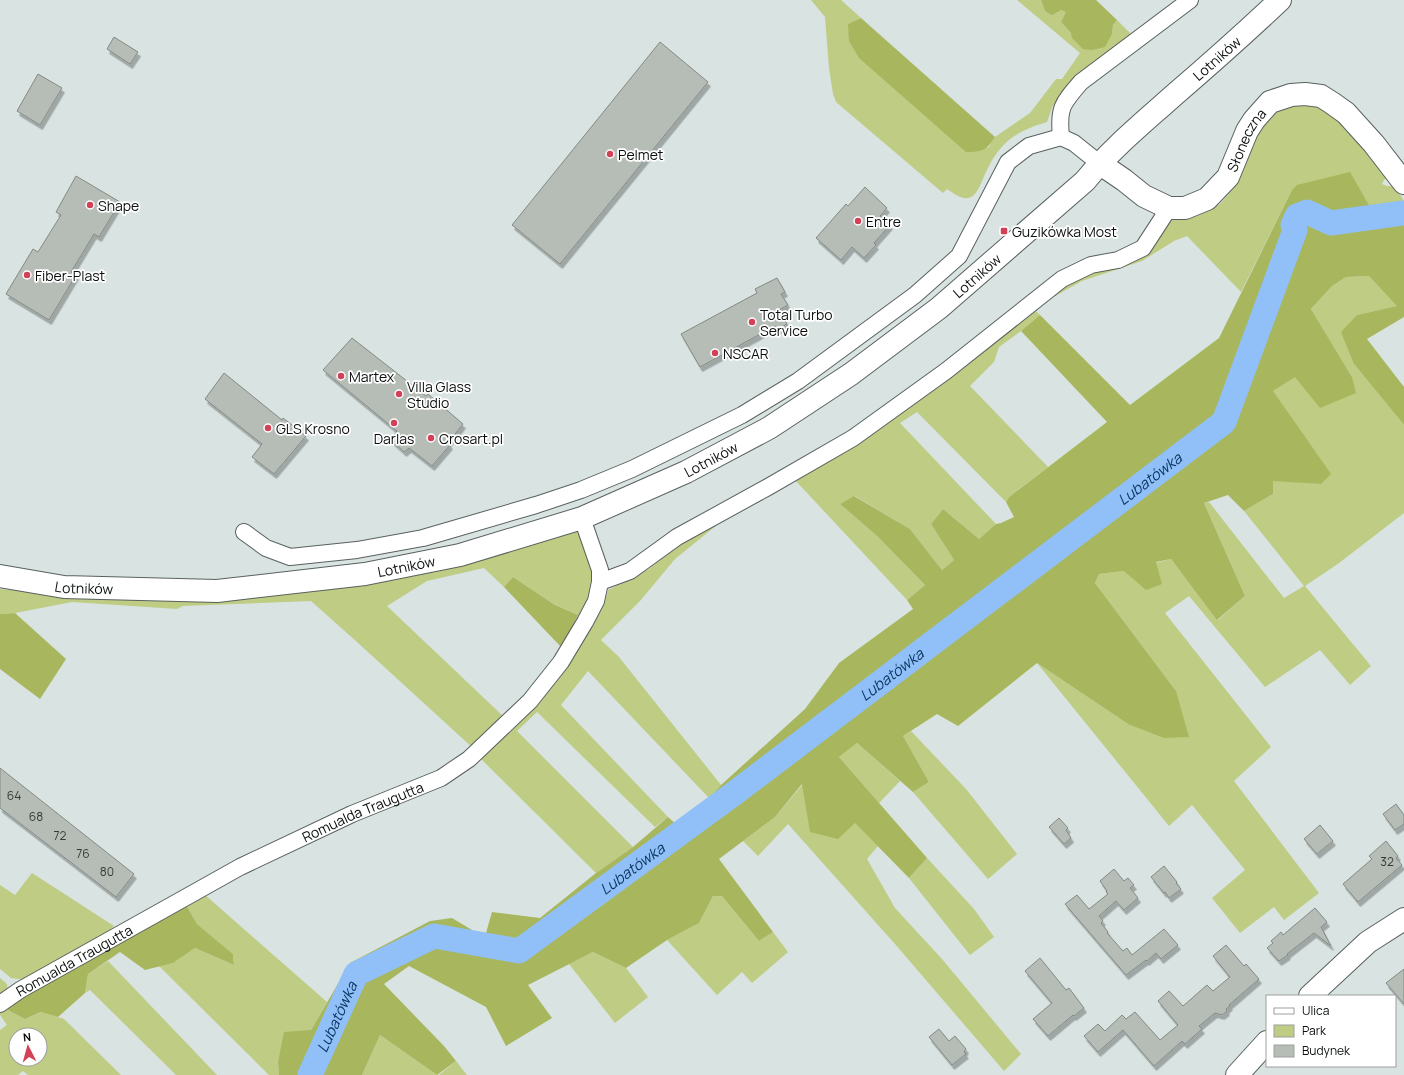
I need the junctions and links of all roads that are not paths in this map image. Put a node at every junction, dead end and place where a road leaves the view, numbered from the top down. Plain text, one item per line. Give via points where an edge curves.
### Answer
1 (1190, 0) edge
2 (1280, 0) edge
3 (1061, 137) junction
4 (1099, 163) junction
5 (1404, 184) edge
6 (1169, 208) junction
7 (582, 518) junction
8 (244, 532) dead end
9 (0, 576) edge
10 (600, 582) junction
11 (1404, 919) edge
12 (1311, 995) edge
13 (0, 1004) edge
14 (1266, 1043) edge
15 (1237, 1075) edge

1 - 3 street via 1081,82 1062,108
2 - 4 street, Lotników
3 - 4 street via 1074,143
3 - 8 street via 1029,146 1008,162 959,256 915,295 810,373 742,416 632,469 581,490 423,538 358,550 290,557 266,548
4 - 6 street via 1144,196
4 - 7 street, Lotników via 1086,181 939,308 851,374 769,428 686,472
5 - 6 street, Słoneczna via 1374,144 1341,110 1321,96 1291,95 1270,102 1254,120 1228,177 1207,199 1185,208
6 - 10 street via 1143,248 1118,260 1091,265 1062,279 946,371 853,438 677,537 630,571
7 - 9 street, Lotników via 460,555 365,574 217,591 64,587
7 - 10 street, Romualda Traugutta via 600,570
10 - 13 street, Romualda Traugutta via 596,601 561,662 530,702 469,759 441,778 352,814 240,867 20,990
11 - 12 street via 1368,942
14 - 15 street

